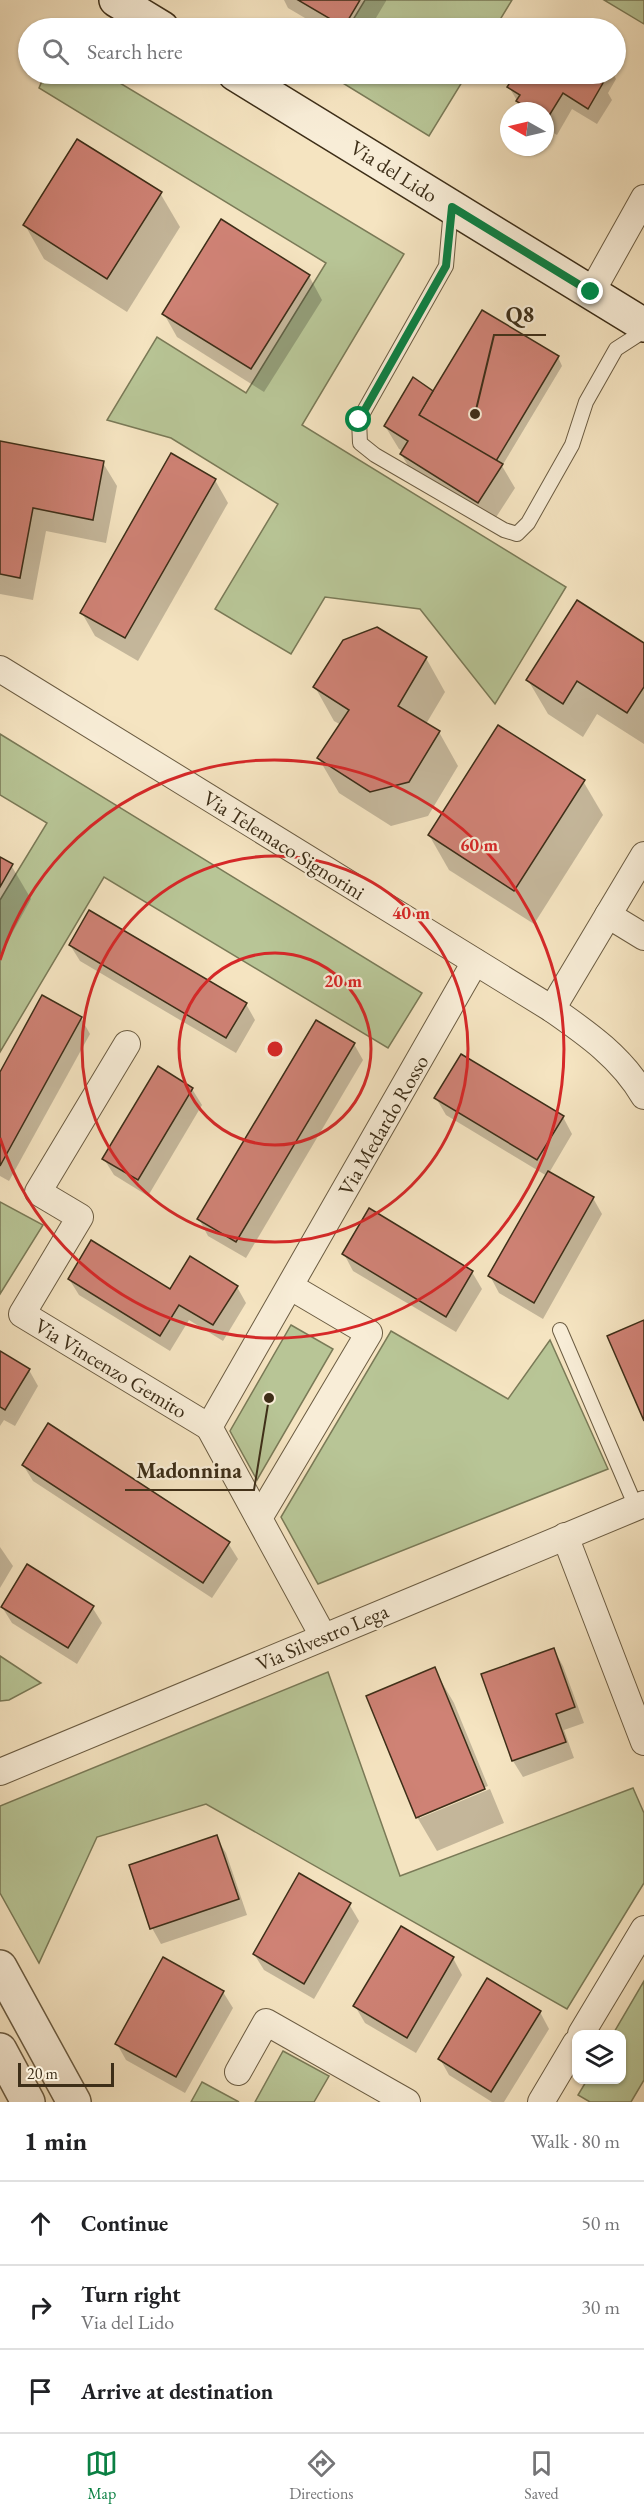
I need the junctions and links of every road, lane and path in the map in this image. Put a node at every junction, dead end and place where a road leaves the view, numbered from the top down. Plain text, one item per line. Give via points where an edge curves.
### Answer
1 (116, 0) edge
2 (146, 18) edge
3 (251, 84) edge
4 (644, 198) edge
5 (452, 207) junction
6 (591, 292) junction
7 (644, 325) edge
8 (644, 331) edge
9 (0, 669) edge
10 (644, 855) edge
11 (608, 915) junction
12 (644, 937) edge
13 (475, 962) junction
14 (552, 1009) junction
15 (127, 1044) dead end
16 (644, 1096) edge
17 (291, 1287) junction
18 (560, 1330) dead end
19 (209, 1427) junction
20 (640, 1505) edge
21 (259, 1518) junction
22 (565, 1536) junction
23 (323, 1636) junction
24 (644, 1742) edge
25 (0, 1772) edge
26 (644, 1929) edge
27 (0, 1967) edge
28 (583, 2030) edge
29 (0, 2050) edge
30 (572, 2051) edge
31 (238, 2072) dead end
32 (546, 2100) edge
33 (28, 2102) edge
34 (74, 2102) edge
35 (407, 2102) edge

1 - 2 main road
3 - 5 main road, Via del Lido
4 - 6 street
5 - 6 main road, Via del Lido
5 - 8 lane via 446,266 359,420 360,443 375,455 517,534 528,523 572,445 586,402 616,349
6 - 7 main road, Via del Lido
9 - 13 street, Via Telemaco Signorini
10 - 11 street
11 - 12 street
11 - 14 street
13 - 14 street, Via Telemaco Signorini
13 - 17 street, Via Medardo Rosso
14 - 16 street, Via Telemaco Signorini via 597,1040 632,1076
15 - 19 street, Via Vincenzo Gemito via 38,1192 80,1217 22,1314
17 - 19 street, Via Medardo Rosso
17 - 21 street via 369,1333
18 - 20 lane
19 - 21 street
20 - 22 street, Via Silvestro Lega
21 - 23 street
22 - 23 street, Via Silvestro Lega
22 - 24 street
23 - 25 street, Via Silvestro Lega
26 - 28 street
27 - 34 main road
29 - 33 main road
30 - 32 street
31 - 35 street via 266,2022

